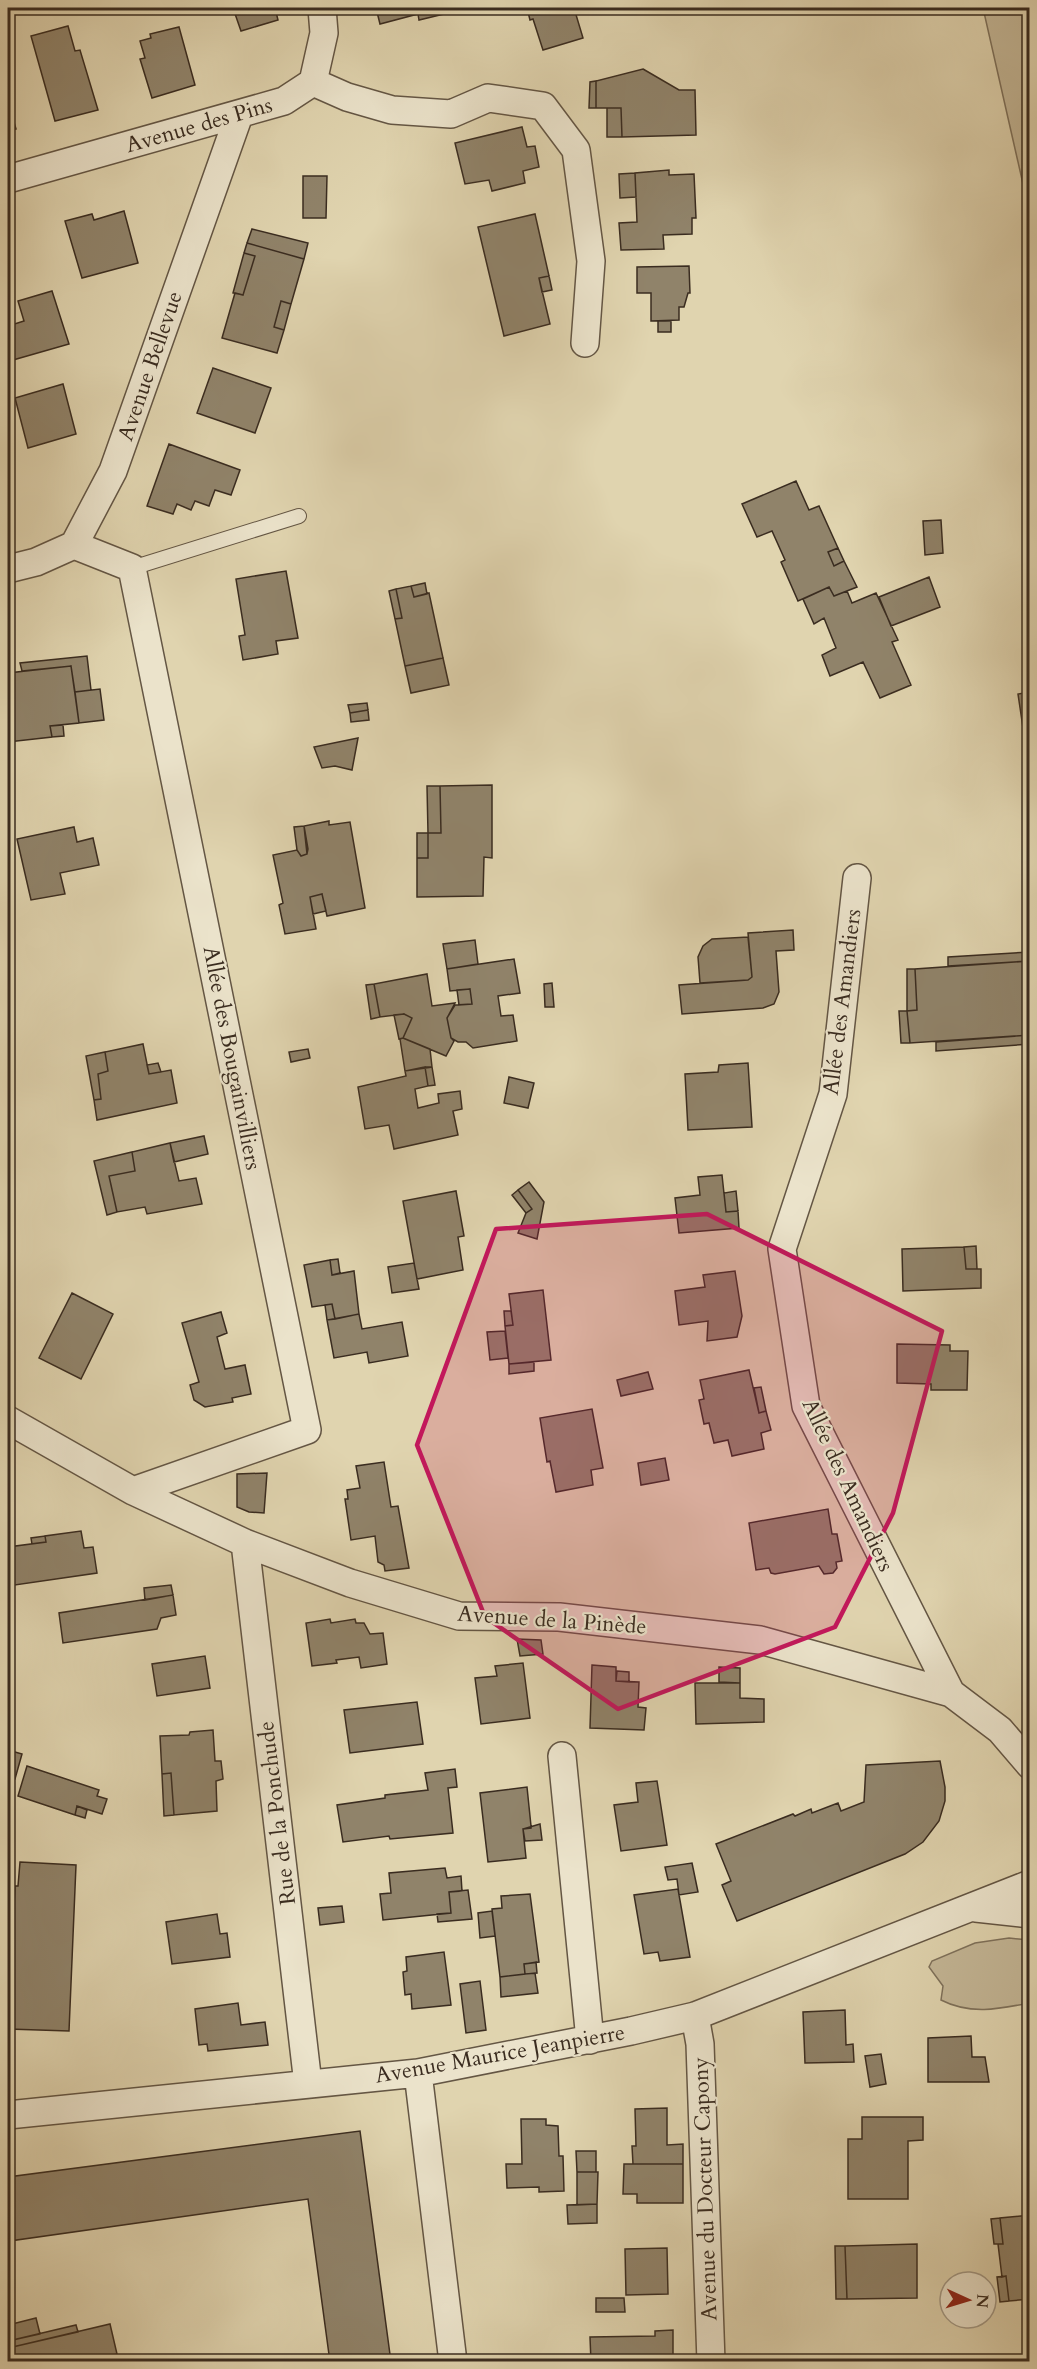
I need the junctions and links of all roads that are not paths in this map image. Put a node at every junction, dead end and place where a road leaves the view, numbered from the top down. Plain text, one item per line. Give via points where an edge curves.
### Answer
1 (322, 8) edge
2 (313, 82) junction
3 (239, 115) junction
4 (8, 179) edge
5 (585, 343) dead end
6 (299, 516) dead end
7 (74, 545) junction
8 (132, 568) junction
9 (8, 569) edge
10 (857, 878) dead end
11 (8, 1420) edge
12 (133, 1491) junction
13 (245, 1543) junction
14 (951, 1694) junction
15 (562, 1756) dead end
16 (1029, 1765) edge
17 (1029, 1884) edge
18 (972, 1908) junction
19 (1029, 1914) edge
20 (695, 2016) junction
21 (590, 2040) junction
22 (418, 2073) junction
23 (308, 2084) junction
24 (8, 2115) edge
25 (453, 2361) edge
26 (711, 2361) edge

1 - 2 street via 324,33
2 - 3 street, Avenue des Pins via 284,101
2 - 5 street via 347,98 392,110 451,114 489,98 543,106 576,150 591,261
3 - 4 street, Avenue des Pins
3 - 7 street, Avenue Bellevue via 113,471
6 - 8 lane
7 - 8 street
7 - 9 street
8 - 12 street, Allée des Bougainvilliers via 307,1430
10 - 14 street, Allée des Amandiers via 833,1094 782,1249 806,1406
11 - 12 street, Avenue de la Pinède
12 - 13 street, Avenue de la Pinède
13 - 14 street, Avenue de la Pinède via 350,1583 459,1616 559,1617 760,1640
13 - 23 street, Rue de la Ponchude
14 - 16 street, Avenue de la Pinède via 1000,1730
15 - 21 street
17 - 18 street, Avenue Maurice Jeanpierre
18 - 19 street, Avenue Maurice Jeanpierre
18 - 20 street, Avenue Maurice Jeanpierre
20 - 21 street, Avenue Maurice Jeanpierre
20 - 26 street, Avenue du Docteur Capony via 700,2044
21 - 22 street, Avenue Maurice Jeanpierre
22 - 23 street, Avenue Maurice Jeanpierre
22 - 25 street
23 - 24 street, Avenue Maurice Jeanpierre

